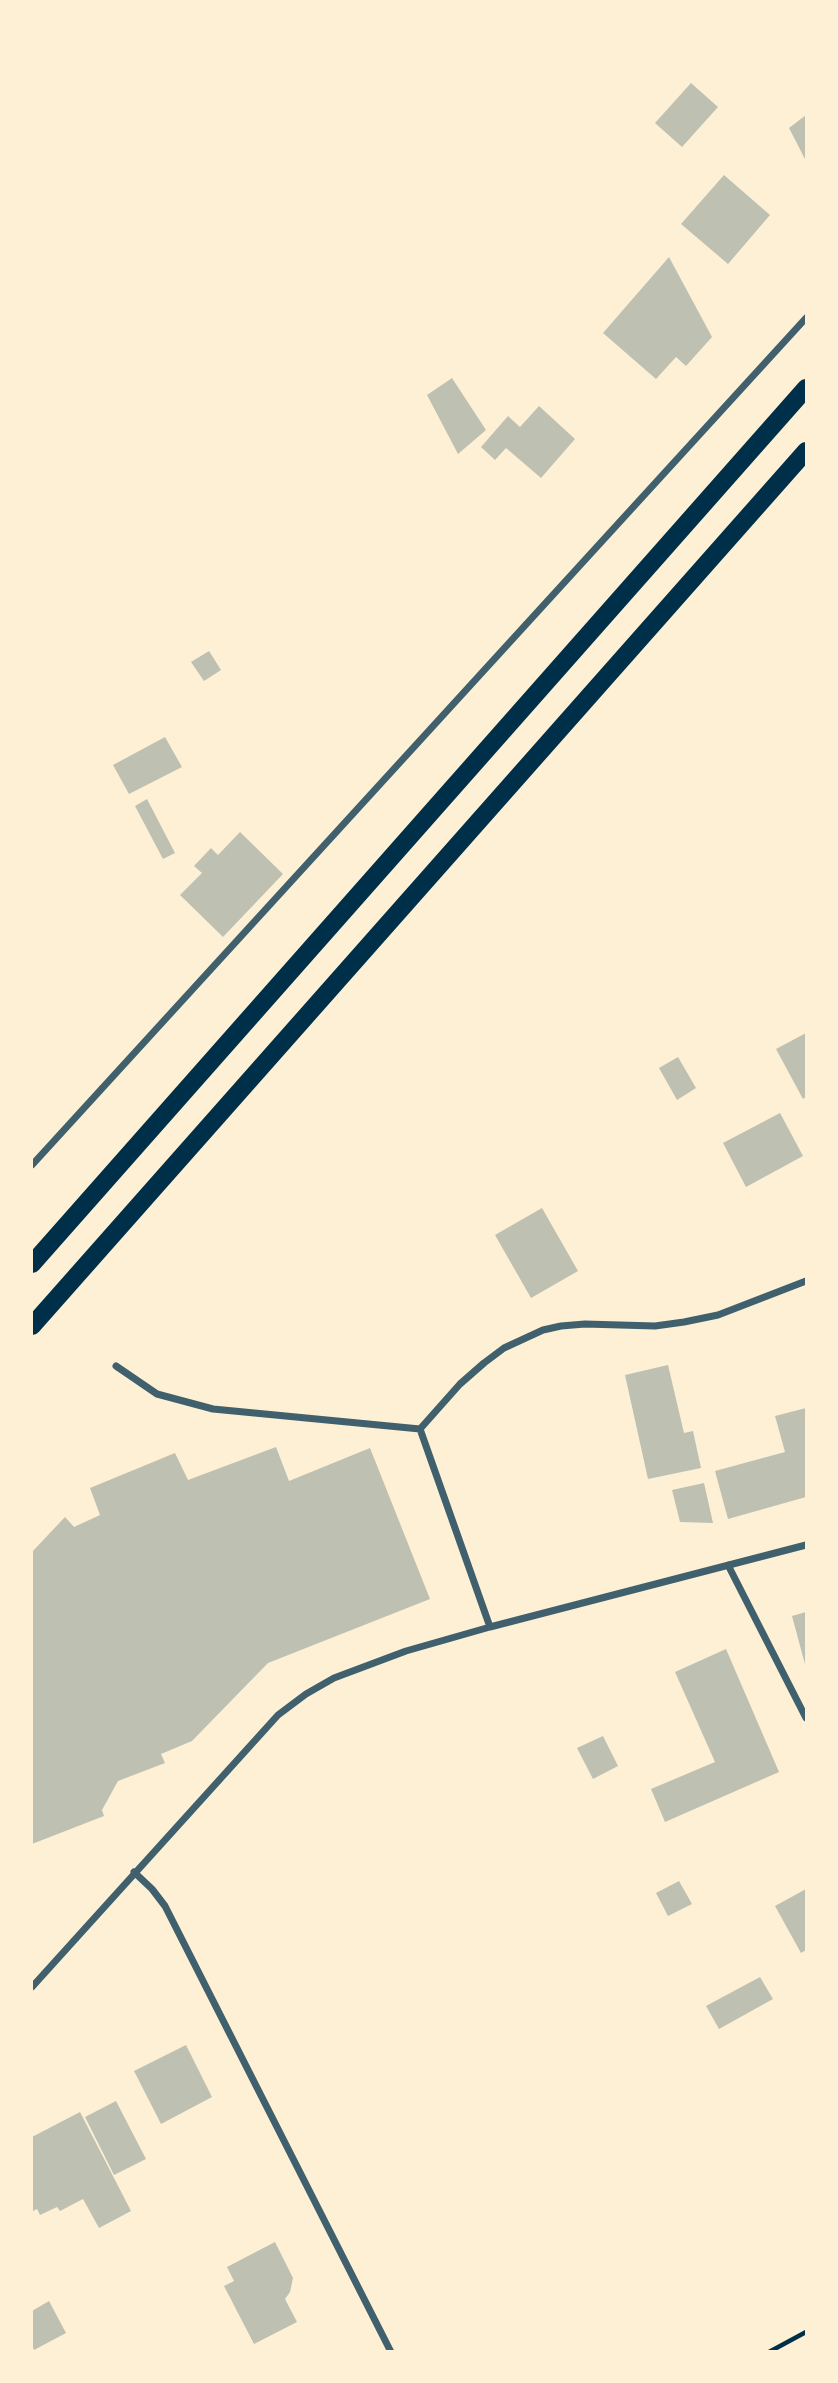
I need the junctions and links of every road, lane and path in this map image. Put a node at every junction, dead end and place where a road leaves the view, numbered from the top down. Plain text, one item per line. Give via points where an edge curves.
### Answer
1 (807, 318) edge
2 (807, 388) edge
3 (807, 451) edge
4 (32, 1165) edge
5 (32, 1264) edge
6 (807, 1281) edge
7 (32, 1326) edge
8 (116, 1366) dead end
9 (420, 1429) junction
10 (807, 1545) edge
11 (728, 1565) junction
12 (490, 1626) junction
13 (807, 1718) edge
14 (134, 1872) junction
15 (32, 1987) edge
16 (807, 2332) edge
17 (391, 2351) edge
18 (769, 2351) edge

1 - 4 street
2 - 5 main road
3 - 7 main road
6 - 9 street via 718,1315 684,1322 585,1324 543,1330 484,1363
8 - 9 street via 157,1394 213,1409
9 - 12 street
10 - 11 street
11 - 12 street
11 - 13 street
12 - 14 street via 371,1663 306,1694 278,1716
14 - 15 street
14 - 17 street via 165,1906
16 - 18 path

